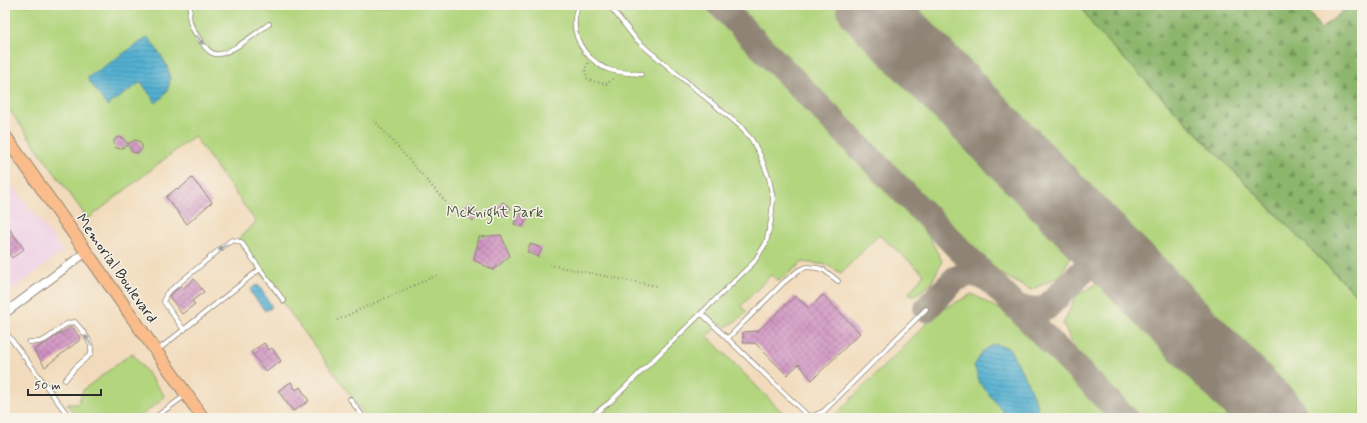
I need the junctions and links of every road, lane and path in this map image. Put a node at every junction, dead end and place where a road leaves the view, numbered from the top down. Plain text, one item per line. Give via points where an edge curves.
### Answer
1 (191, 5) edge
2 (578, 5) edge
3 (609, 5) edge
4 (269, 24) dead end
5 (590, 58) junction
6 (618, 72) junction
7 (641, 74) dead end
8 (374, 120) dead end
9 (5, 136) edge
10 (452, 208) dead end
11 (86, 252) junction
12 (549, 265) dead end
13 (260, 269) junction
14 (437, 276) dead end
15 (838, 280) dead end
16 (656, 286) dead end
17 (284, 301) dead end
18 (926, 309) dead end
19 (5, 313) edge
20 (701, 314) junction
21 (337, 320) dead end
22 (184, 330) junction
23 (5, 331) edge
24 (728, 339) junction
25 (29, 342) dead end
26 (156, 352) junction
27 (65, 380) dead end
28 (186, 395) junction
29 (350, 399) dead end
30 (70, 418) edge
31 (154, 418) edge
32 (203, 418) edge
33 (364, 418) edge
34 (589, 418) edge

1 -> 4 lane via 189,22 201,42 215,54 226,53
2 - 5 lane via 574,31 580,46
3 - 20 lane via 635,38 740,126 760,154 769,178 773,199 766,243 754,262
5 - 6 lane via 605,69
5 - 6 path via 585,69 587,78 592,81 607,84
6 - 7 lane
8 - 10 path
9 - 11 main road, Memorial Boulevard
11 - 19 street
11 - 26 main road, Memorial Boulevard
12 - 16 path
13 - 17 lane
13 - 22 lane
13 -> 22 lane via 242,242 232,240 225,245 166,294 164,302
14 - 21 path
15 - 24 lane via 817,268 807,267 799,270
18 - 24 lane via 824,411 813,416 807,415
20 - 24 lane
20 - 34 lane via 610,402
22 - 26 lane
23 - 30 lane
27 -> 25 lane via 92,354 90,342 75,322 63,326 43,341
26 - 28 main road, Memorial Boulevard
28 - 31 lane
28 - 32 main road, Memorial Boulevard
29 - 33 lane

